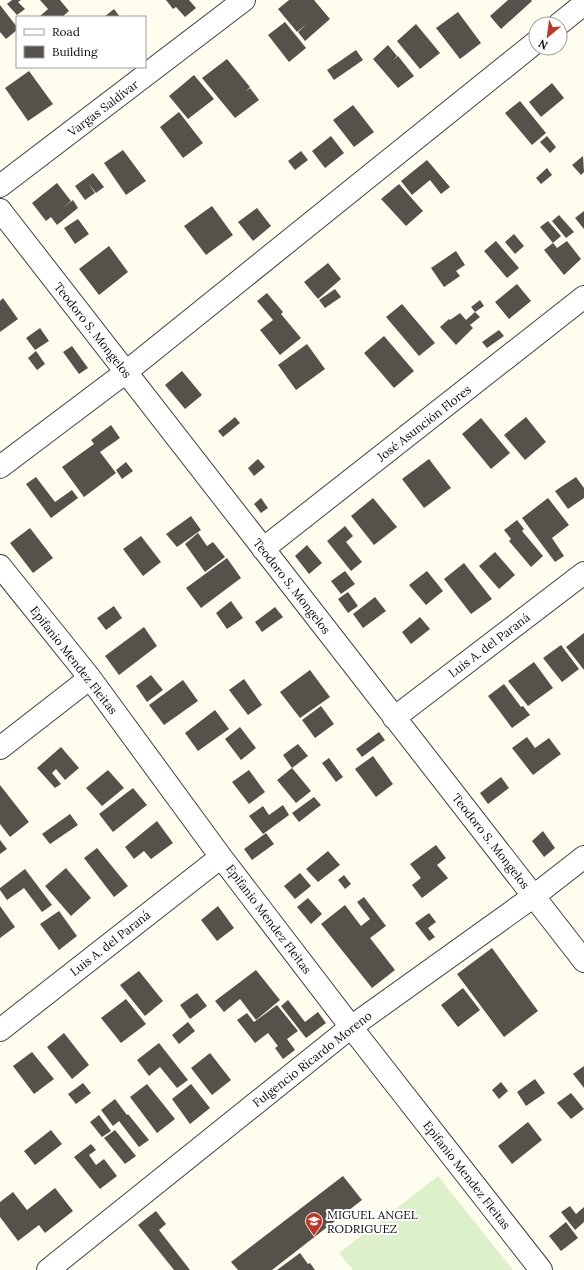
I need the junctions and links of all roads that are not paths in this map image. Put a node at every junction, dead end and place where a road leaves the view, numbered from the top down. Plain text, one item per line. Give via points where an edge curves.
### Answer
1 (244, 0) edge
2 (584, 4) edge
3 (568, 16) edge
4 (528, 48) edge
5 (0, 186) edge
6 (0, 210) edge
7 (584, 297) edge
8 (126, 372) junction
9 (0, 467) edge
10 (264, 549) junction
11 (0, 566) edge
12 (584, 573) edge
13 (90, 678) junction
14 (394, 718) junction
15 (0, 748) edge
16 (221, 856) junction
17 (584, 857) edge
18 (534, 896) junction
19 (584, 961) edge
20 (351, 1027) junction
21 (0, 1030) edge
22 (71, 1263) edge
23 (48, 1270) edge
24 (540, 1270) edge

1 - 5 street, Vargas Saldívar
2 - 3 street
4 - 8 street
6 - 8 street, Teodoro S. Mongelos
7 - 10 street, José Asunción Flores
8 - 9 street
8 - 10 street, Teodoro S. Mongelos
10 - 14 street, Teodoro S. Mongelos
11 - 13 street, Epifanio Mendez Fleitas
12 - 14 street, Luis A. del Paraná
13 - 15 street
13 - 16 street, Epifanio Mendez Fleitas
14 - 18 street, Teodoro S. Mongelos
16 - 20 street, Epifanio Mendez Fleitas
16 - 21 street, Luis A. del Paraná
17 - 18 street, Fulgencio Ricardo Moreno
18 - 19 street, Teodoro S. Mongelos
18 - 20 street, Fulgencio Ricardo Moreno
20 - 22 street, Fulgencio Ricardo Moreno
20 - 24 street, Epifanio Mendez Fleitas
22 - 23 street, Fulgencio Ricardo Moreno

